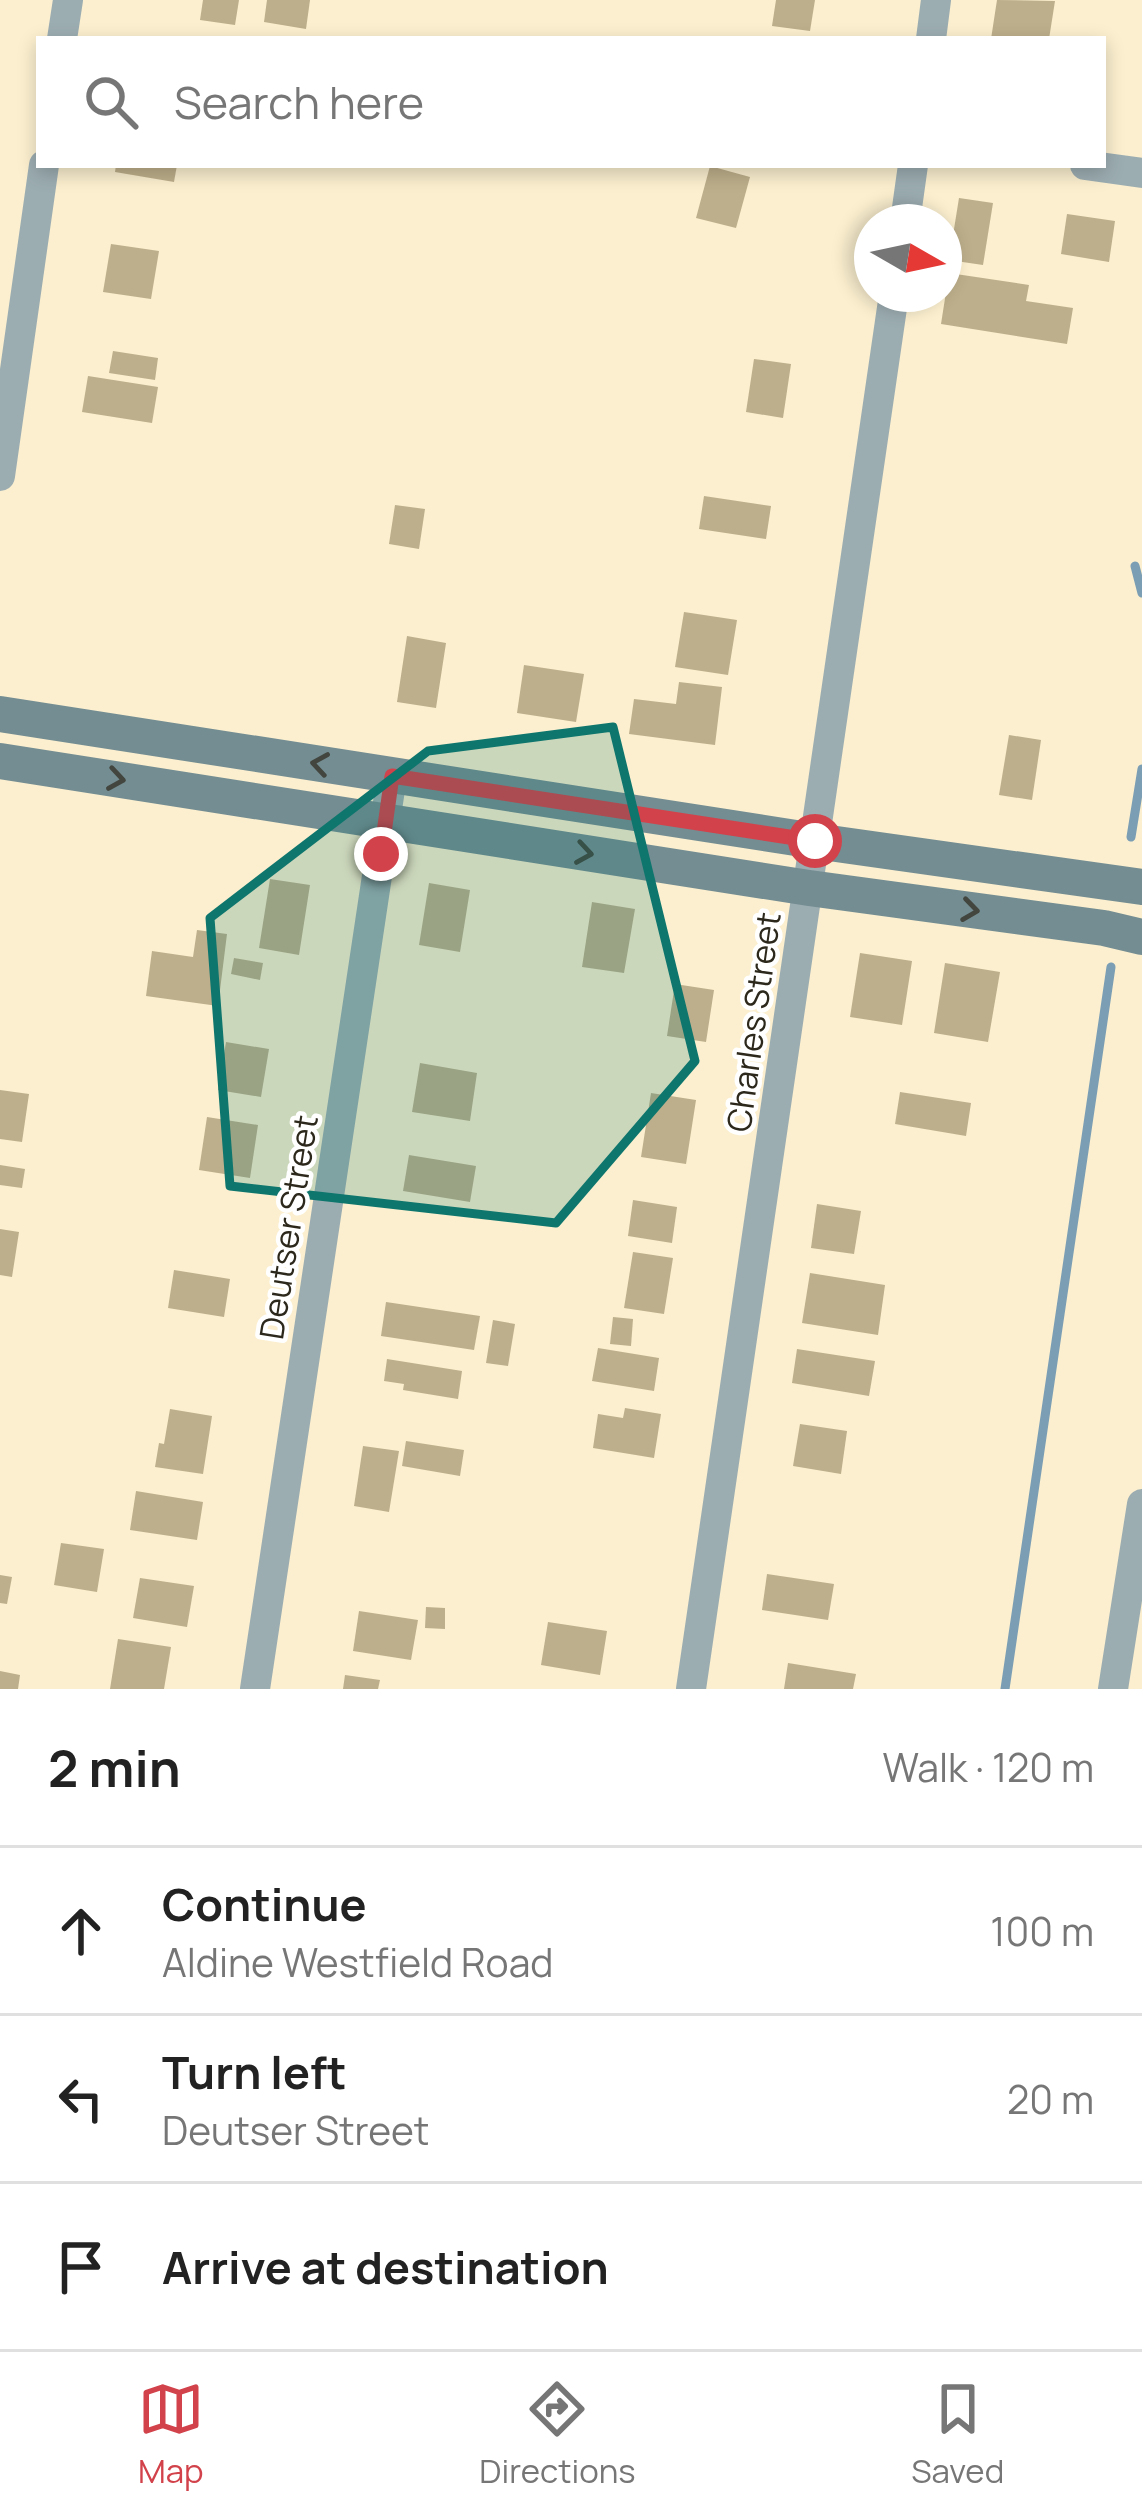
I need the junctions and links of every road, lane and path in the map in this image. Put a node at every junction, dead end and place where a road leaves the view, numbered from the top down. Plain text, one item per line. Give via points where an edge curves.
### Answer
1 (68, 0) edge
2 (936, 0) edge
3 (62, 36) edge
4 (931, 36) edge
5 (44, 168) edge
6 (913, 168) edge
7 (1106, 168) edge
8 (1142, 173) edge
9 (907, 204) edge
10 (891, 312) edge
11 (0, 476) edge
12 (0, 714) edge
13 (0, 761) edge
14 (392, 776) junction
15 (386, 822) junction
16 (815, 841) junction
17 (1142, 887) edge
18 (809, 888) junction
19 (1142, 937) edge
20 (1142, 1504) edge
21 (255, 1689) edge
22 (692, 1689) edge
23 (1113, 1689) edge

1 - 3 street
2 - 4 street
5 - 11 street
6 - 9 street
7 - 8 street
10 - 16 street, Charles Street
14 -> 12 main road
13 -> 15 main road
14 - 15 street, Deutser Street
14 - 16 main road
15 -> 18 main road
15 - 21 street, Deutser Street
16 - 17 main road
16 - 18 street, Charles Street
18 -> 19 main road
18 - 22 street, Charles Street
20 - 23 street

